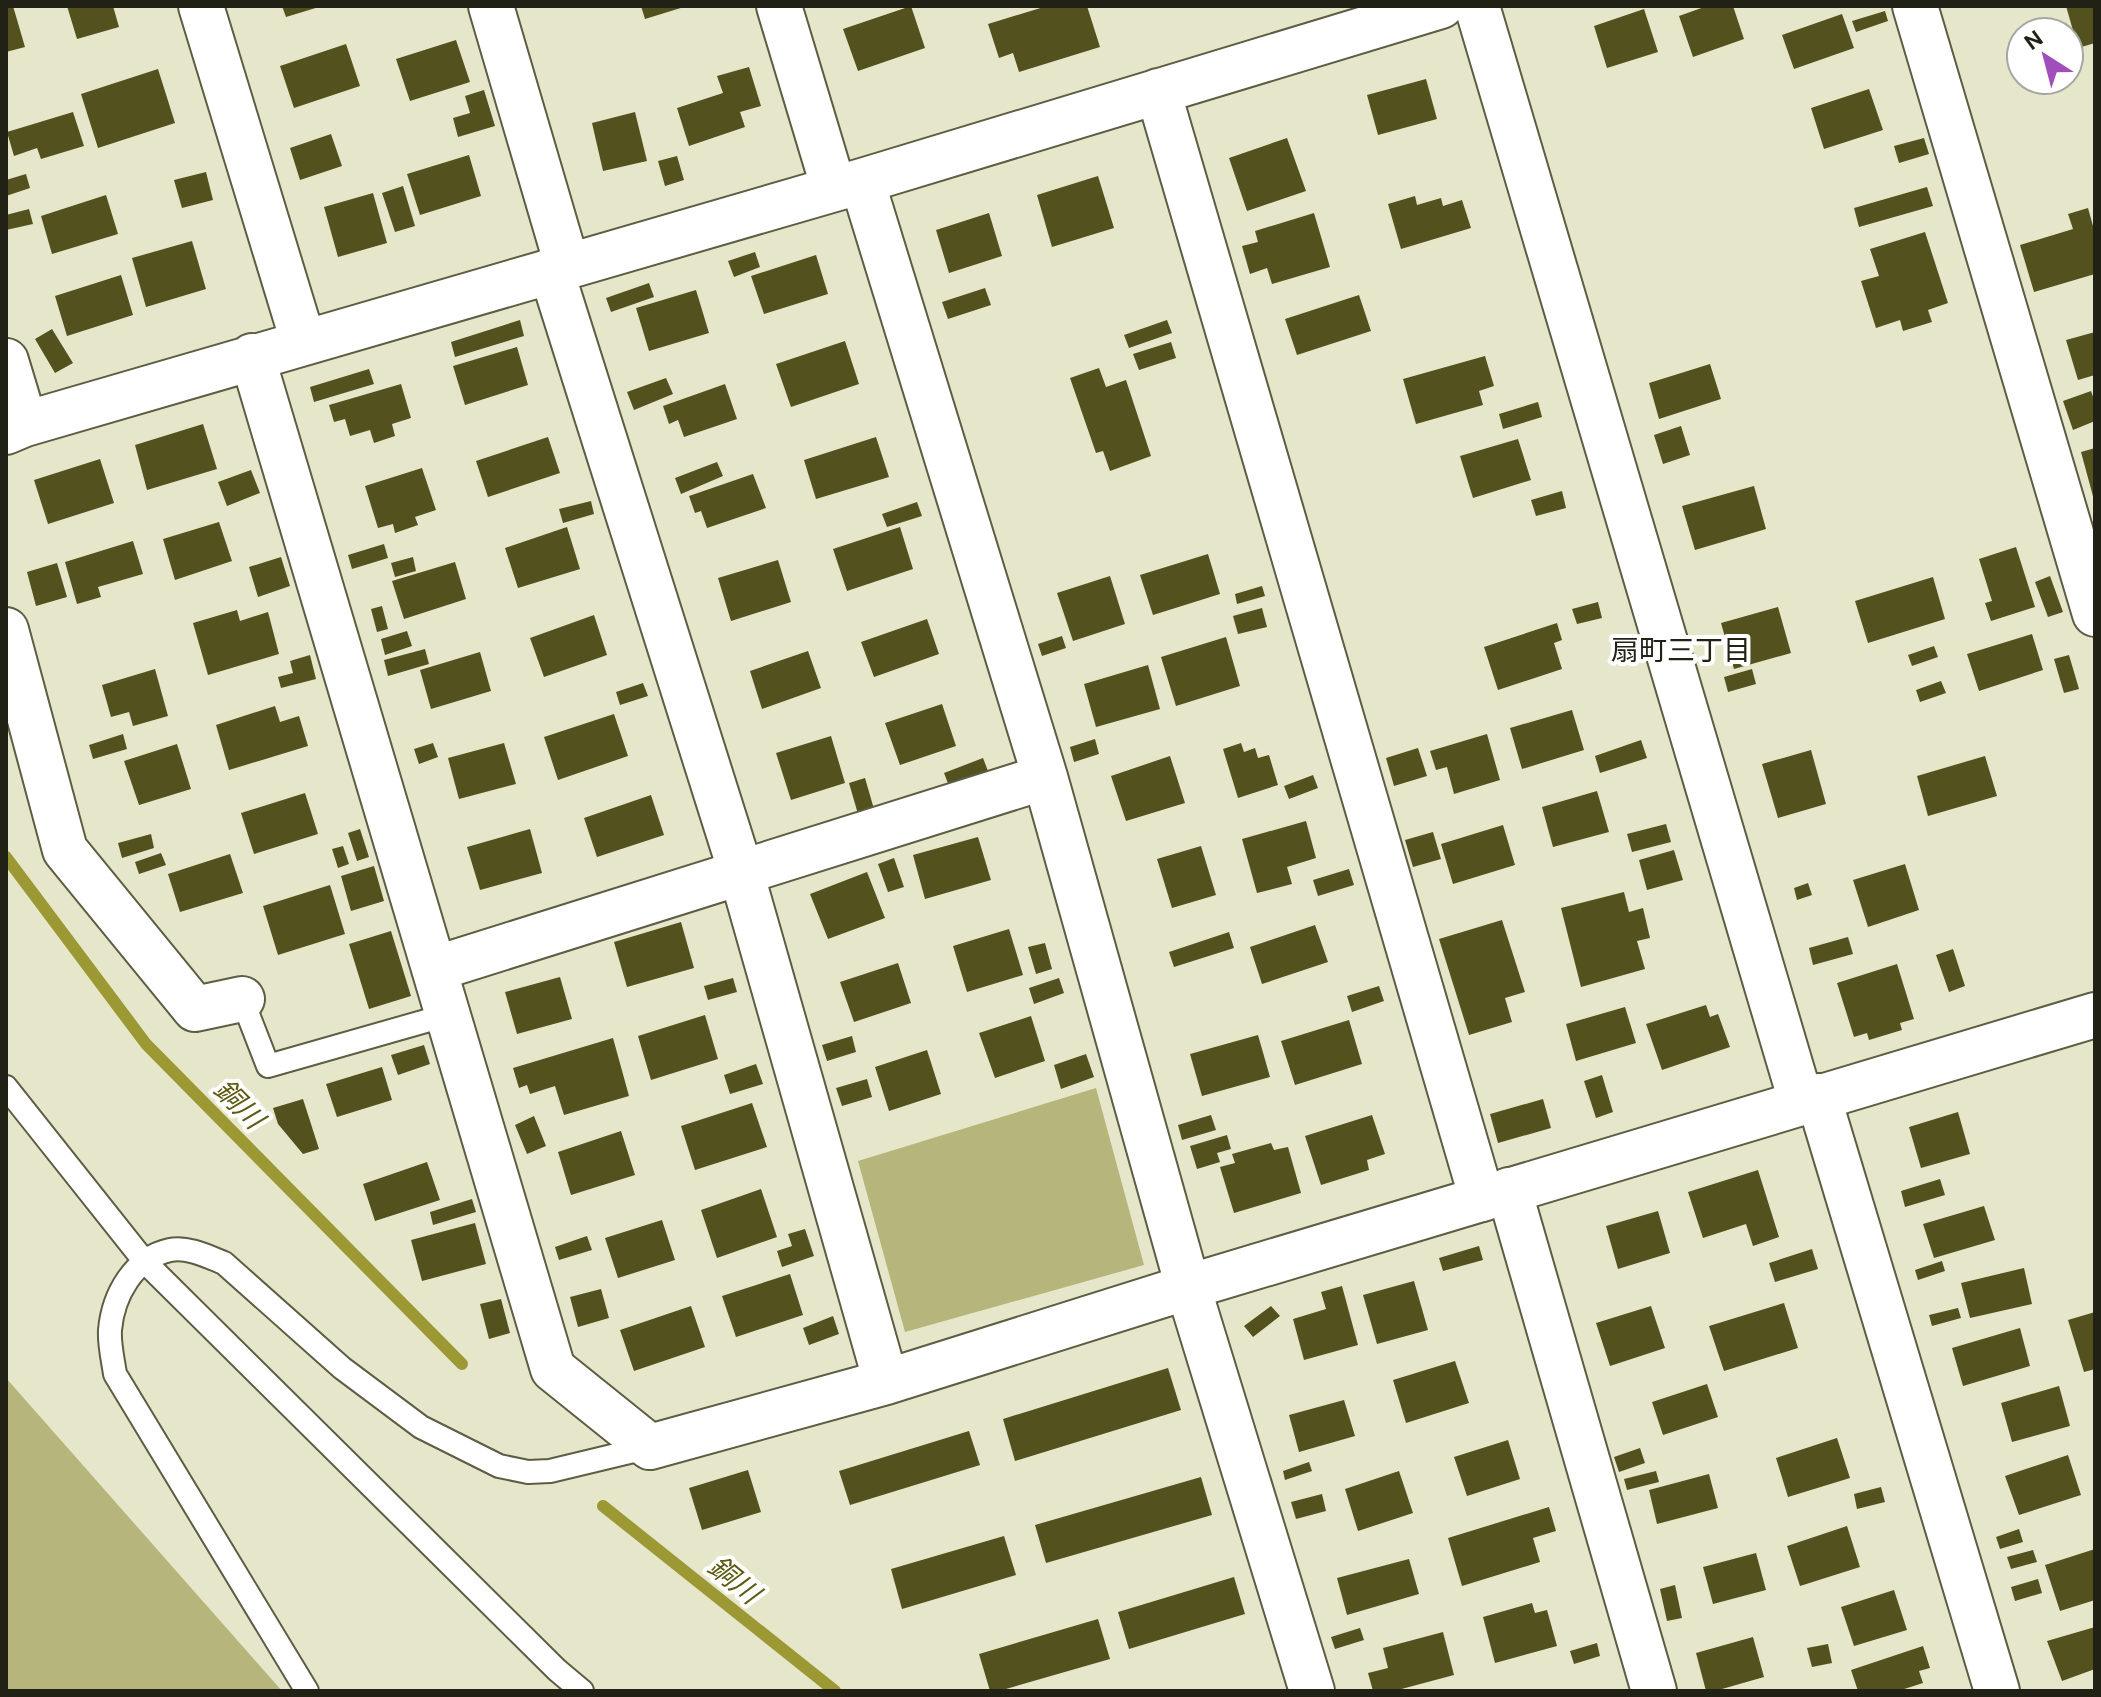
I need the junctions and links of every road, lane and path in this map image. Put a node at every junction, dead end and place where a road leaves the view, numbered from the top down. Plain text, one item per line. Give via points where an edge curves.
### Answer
1 (201, 6) edge
2 (491, 6) edge
3 (779, 6) edge
4 (1441, 6) edge
5 (1477, 6) edge
6 (1915, 6) edge
7 (1158, 91) junction
8 (848, 185) junction
9 (559, 267) junction
10 (303, 341) junction
11 (252, 356) junction
12 (6, 361) edge
13 (15, 428) edge
14 (2095, 614) edge
15 (6, 630) edge
16 (1045, 777) junction
17 (741, 872) junction
18 (434, 969) junction
19 (242, 999) joint
20 (447, 1015) junction
21 (2095, 1015) edge
22 (6, 1087) edge
23 (1810, 1099) junction
24 (1495, 1195) junction
25 (145, 1262) junction
26 (1188, 1287) junction
27 (886, 1382) junction
28 (650, 1447) junction
29 (307, 1691) edge
30 (582, 1691) edge
31 (1312, 1691) edge
32 (1654, 1691) edge
33 (1997, 1691) edge

1 - 10 street
2 - 9 street
3 - 8 street
4 - 7 street
5 - 23 street
6 - 14 street
7 - 8 street
7 - 24 street
8 - 9 street
8 - 16 street
9 - 10 street
9 - 17 street
10 - 11 street
11 - 13 street
11 - 18 street
12 - 13 street
15 - 19 street via 65,850 195,1009
16 - 17 street
16 - 26 street
17 - 18 street
17 - 27 street
18 - 20 street
19 - 20 lane via 268,1066
20 - 28 street via 553,1369
21 - 23 street
22 - 25 lane
23 - 24 street
23 - 33 street
24 - 26 street
24 - 32 street
25 - 28 lane via 171,1249 224,1263 342,1368 421,1427 499,1466 550,1471
25 - 29 lane via 126,1280 115,1301 109,1333 115,1374
25 - 30 lane
26 - 27 street
26 - 31 street
27 - 28 street

